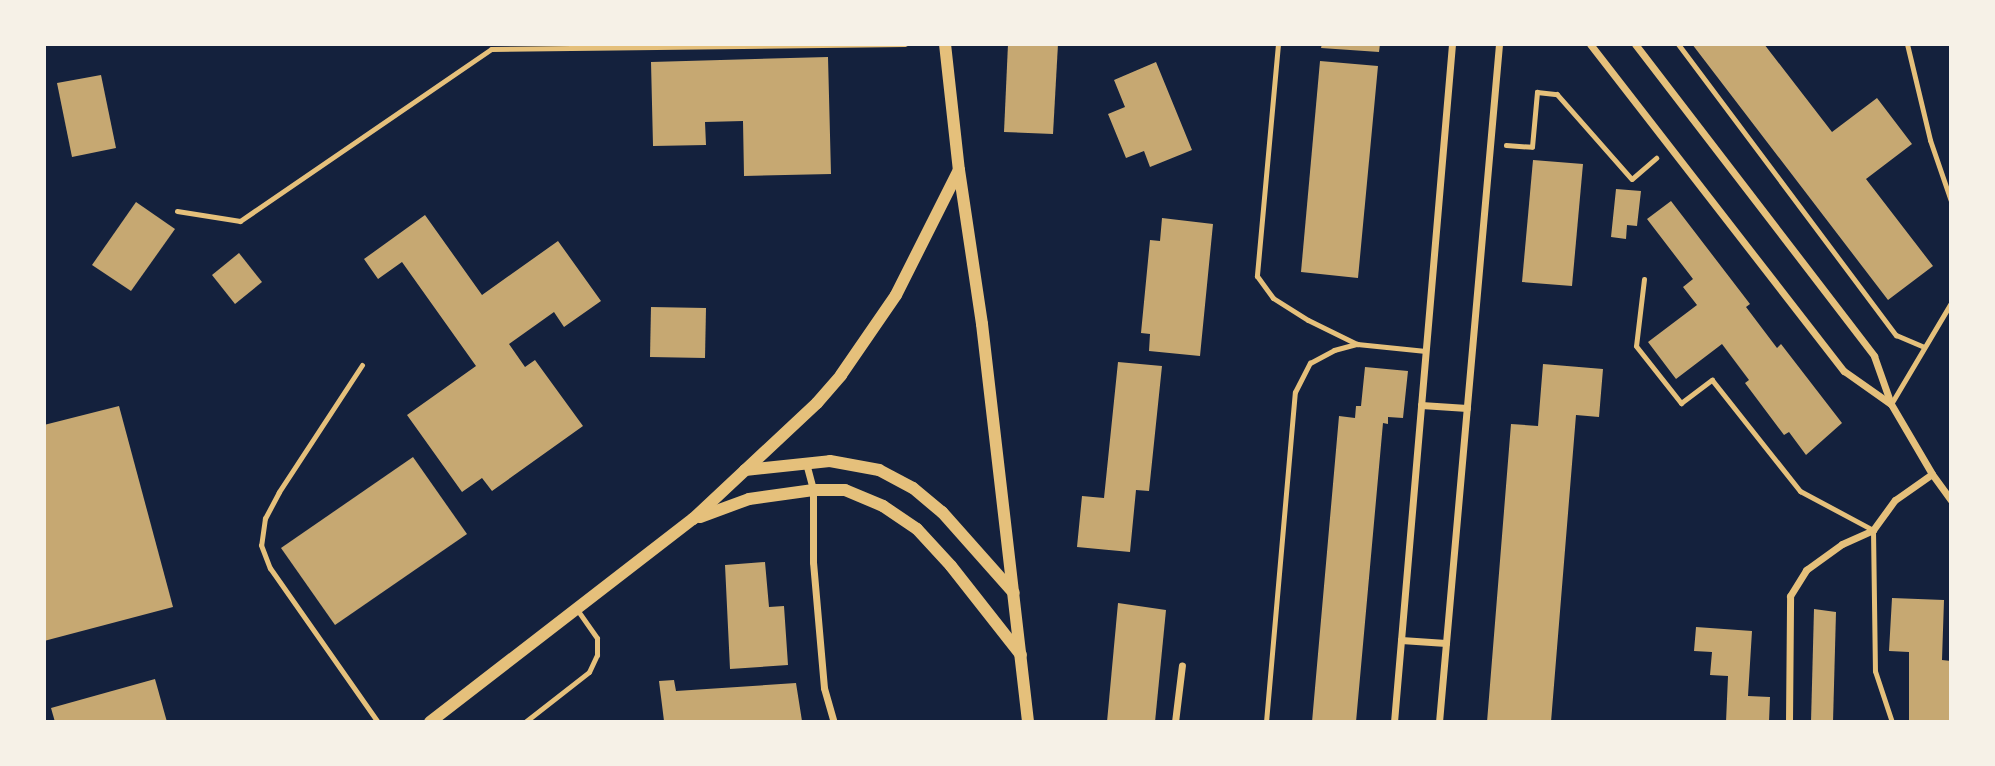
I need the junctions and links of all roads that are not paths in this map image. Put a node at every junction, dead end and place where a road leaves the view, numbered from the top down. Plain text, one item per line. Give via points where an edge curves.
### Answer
1 (905, 44) edge
2 (945, 44) edge
3 (1278, 44) edge
4 (1452, 44) edge
5 (1499, 44) edge
6 (1590, 44) edge
7 (1635, 44) edge
8 (1678, 44) edge
9 (1907, 44) edge
10 (959, 170) junction
11 (1951, 201) edge
12 (177, 211) dead end
13 (1644, 279) dead end
14 (1951, 303) edge
15 (1357, 344) junction
16 (1924, 347) junction
17 (1426, 351) junction
18 (362, 365) dead end
19 (1891, 404) junction
20 (1421, 405) junction
21 (1467, 408) junction
22 (806, 462) junction
23 (745, 470) junction
24 (1932, 474) junction
25 (813, 490) junction
26 (1951, 500) edge
27 (693, 519) junction
28 (1873, 530) junction
29 (1014, 593) junction
30 (577, 609) junction
31 (1401, 640) junction
32 (1446, 643) junction
33 (1021, 655) junction
34 (1182, 665) dead end
35 (378, 722) edge
36 (430, 722) edge
37 (525, 722) edge
38 (834, 722) edge
39 (1028, 722) edge
40 (1175, 722) edge
41 (1266, 722) edge
42 (1394, 722) edge
43 (1439, 722) edge
44 (1788, 722) edge
45 (1892, 722) edge

1 - 12 lane via 491,49 240,221
2 - 10 street
3 - 15 lane via 1257,276 1273,298
4 - 17 street
5 - 21 street
6 - 19 street via 1844,371
7 - 19 street via 1874,356
8 - 16 lane via 1896,335
9 - 11 lane via 1930,140
10 - 23 street via 896,295 841,375
10 - 29 street
13 - 28 lane via 1636,346 1681,403 1712,380 1800,491
14 - 16 lane
15 - 17 lane
15 - 41 lane via 1310,363 1295,391
16 - 19 lane
17 - 20 street
18 - 35 lane via 279,492 265,519 261,545 270,568
19 - 24 street
20 - 21 street
20 - 31 street
21 - 32 street
22 - 23 street
22 - 25 street
22 - 29 street via 844,461 879,470 913,488 959,530
23 - 27 street
24 - 26 street
24 - 28 street via 1895,500
25 - 27 street via 749,499
25 - 33 street via 845,490 883,506 916,529 959,575
25 - 38 street via 814,575 824,688
27 - 30 street
28 - 44 street via 1842,544 1806,570 1790,596
28 - 45 lane via 1875,671
29 - 33 street
30 - 36 street
30 - 37 lane via 597,638 597,655 589,672
31 - 32 street
31 - 42 street
32 - 43 street
33 - 39 street
34 - 40 street

